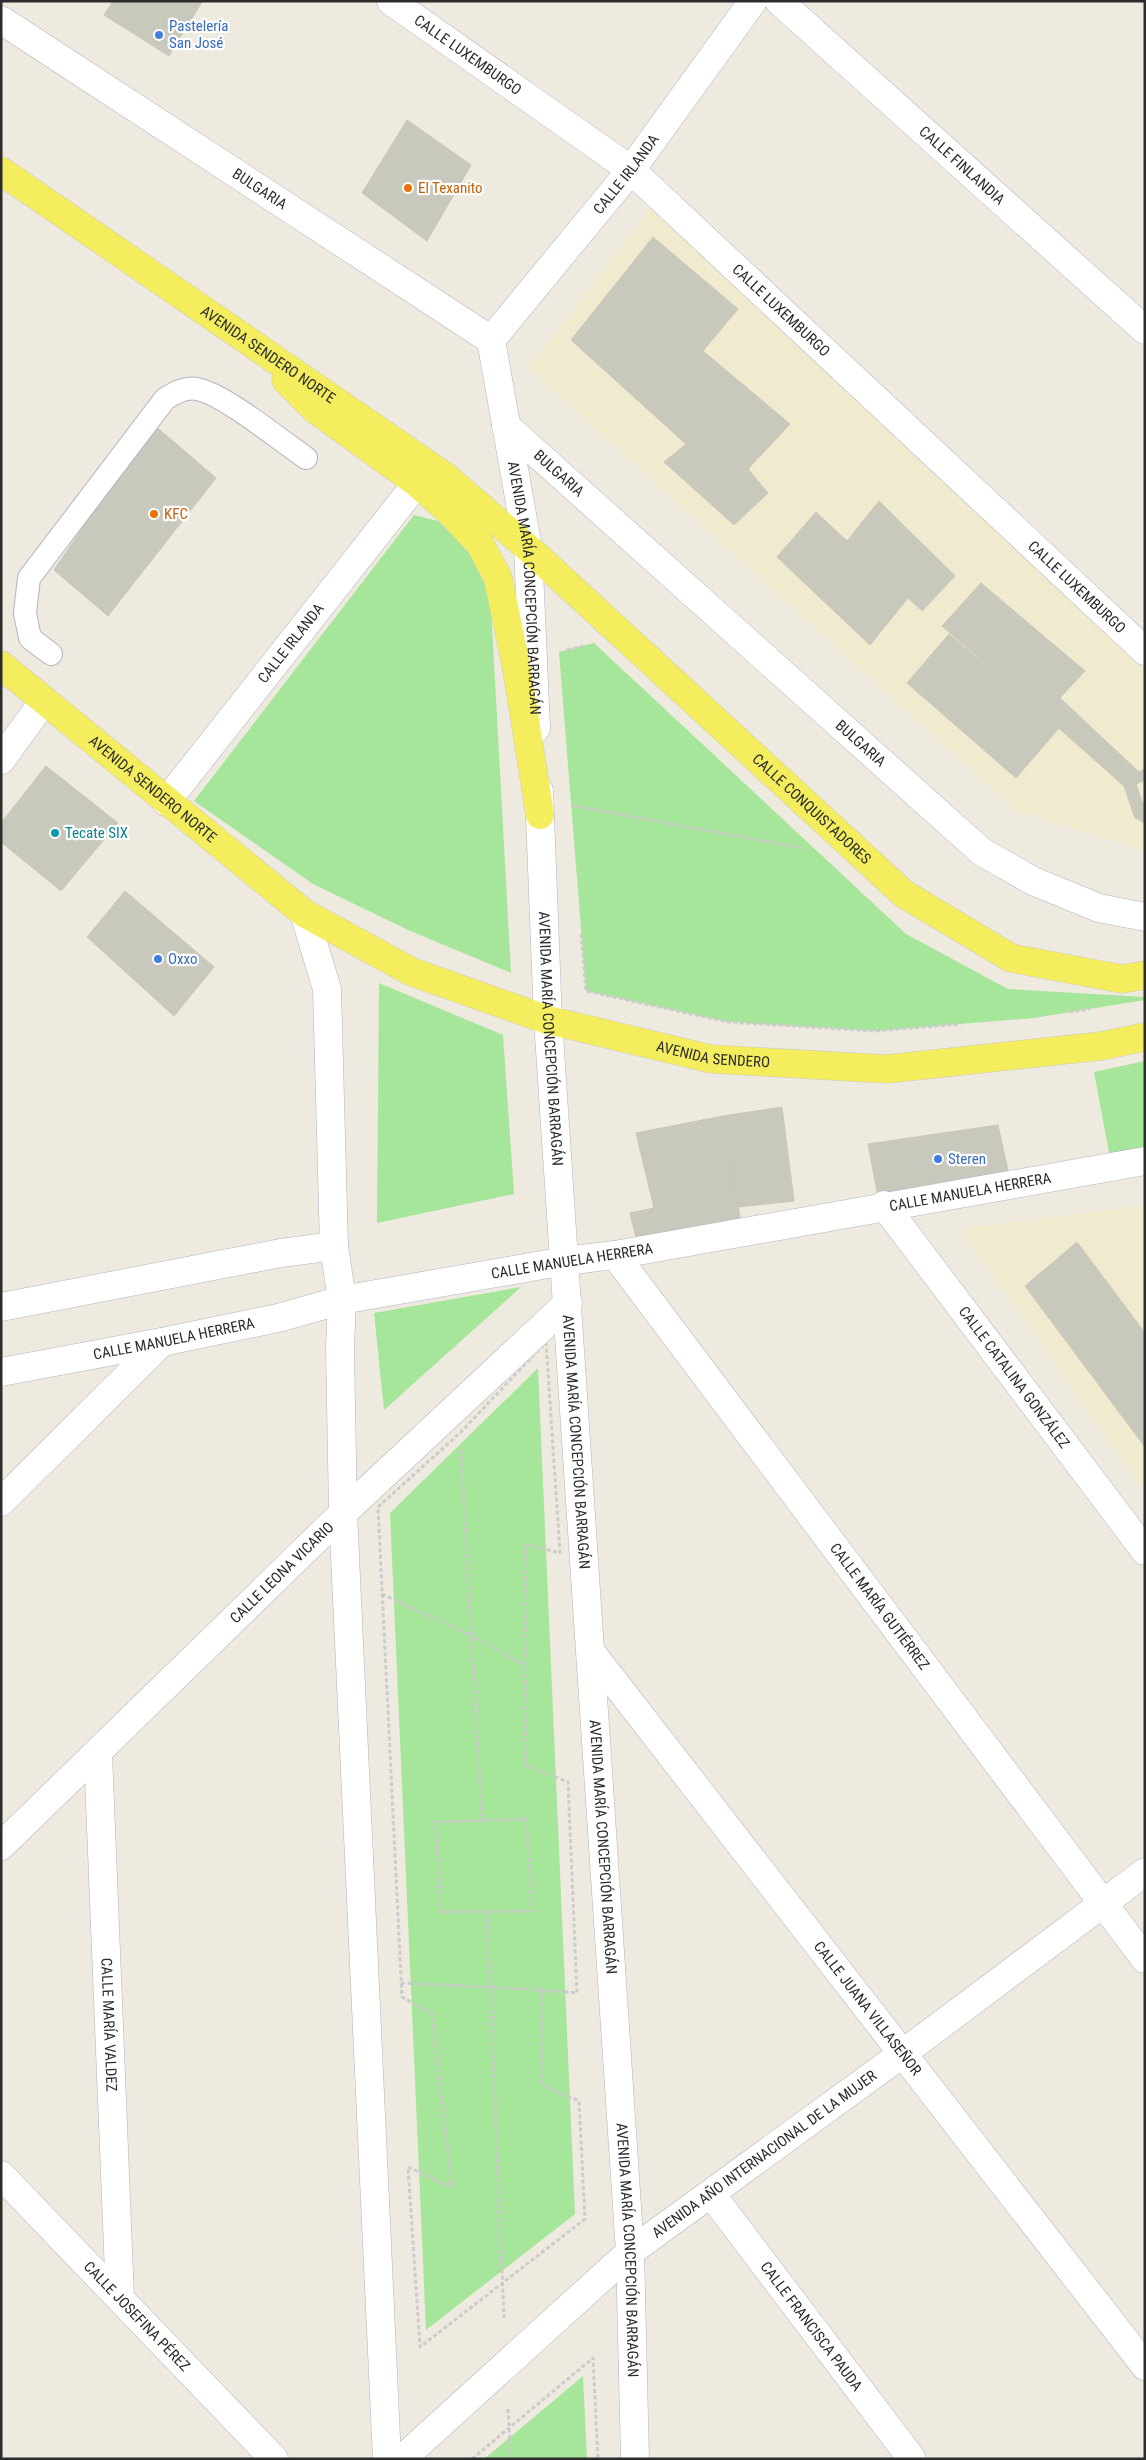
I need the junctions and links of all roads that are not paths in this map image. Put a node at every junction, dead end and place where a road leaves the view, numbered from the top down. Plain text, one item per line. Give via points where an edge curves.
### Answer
1 (391, 1) edge
2 (753, 1) edge
3 (779, 1) edge
4 (1, 20) edge
5 (631, 170) junction
6 (1, 171) edge
7 (1145, 330) edge
8 (240, 333) junction
9 (491, 340) junction
10 (506, 426) junction
11 (306, 458) dead end
12 (417, 483) junction
13 (528, 548) junction
14 (1145, 651) edge
15 (51, 654) dead end
16 (1, 665) edge
17 (44, 701) junction
18 (1, 760) edge
19 (166, 802) junction
20 (540, 814) junction
21 (304, 913) junction
22 (1145, 917) edge
23 (1145, 975) edge
24 (548, 1020) junction
25 (1145, 1037) edge
26 (1145, 1161) edge
27 (884, 1205) junction
28 (334, 1246) junction
29 (615, 1254) junction
30 (565, 1261) junction
31 (342, 1300) junction
32 (568, 1303) junction
33 (1, 1307) edge
34 (162, 1342) junction
35 (1, 1372) edge
36 (1, 1502) edge
37 (343, 1513) junction
38 (1145, 1551) edge
39 (591, 1652) junction
40 (98, 1753) junction
41 (1, 1846) edge
42 (1145, 1872) edge
43 (1103, 1904) junction
44 (1145, 1958) edge
45 (902, 2054) junction
46 (1, 2174) edge
47 (711, 2194) junction
48 (630, 2252) junction
49 (120, 2298) junction
50 (1145, 2366) edge
51 (274, 2459) edge
52 (387, 2459) edge
53 (402, 2459) edge
54 (635, 2459) edge
55 (912, 2459) edge

1 - 5 street, CALLE LUXEMBURGO
2 - 5 street, CALLE IRLANDA
3 - 7 street, CALLE FINLANDIA
4 - 9 street, BULGARIA
5 - 9 street, CALLE IRLANDA
5 - 14 street, CALLE LUXEMBURGO
6 - 8 main road, AVENIDA SENDERO NORTE
8 - 12 main road via 316,410
8 - 13 main road, AVENIDA SENDERO NORTE via 446,477
9 - 10 street
10 - 13 street, AVENIDA MARÍA CONCEPCIÓN BARRAGÁN
10 - 22 street, BULGARIA via 982,852 1033,880 1099,908
11 - 15 lane via 214,394 195,389 175,392 165,399 29,578 25,612 30,638
12 - 19 street, CALLE IRLANDA
12 - 20 main road via 480,544 498,578 517,670
13 - 20 street, AVENIDA MARÍA CONCEPCIÓN BARRAGÁN
13 - 23 main road, CALLE CONQUISTADORES via 904,894 1011,958 1122,979
16 - 17 main road, AVENIDA SENDERO NORTE
17 - 18 street
17 - 19 main road, AVENIDA SENDERO NORTE
19 - 21 main road, AVENIDA SENDERO NORTE
20 - 24 street, AVENIDA MARÍA CONCEPCIÓN BARRAGÁN
21 - 24 main road, AVENIDA SENDERO via 412,972
21 - 28 street via 327,989
24 - 25 main road, AVENIDA SENDERO via 711,1058 887,1069 1101,1046
24 - 30 street, AVENIDA MARÍA CONCEPCIÓN BARRAGÁN
26 - 27 street, CALLE MANUELA HERRERA
27 - 29 street, CALLE MANUELA HERRERA
27 - 38 street, CALLE CATALINA GONZÁLEZ
28 - 31 street
28 - 33 street via 281,1253
29 - 30 street, CALLE MANUELA HERRERA
29 - 43 street, CALLE MARÍA GUTIÉRREZ
30 - 31 street, CALLE MANUELA HERRERA
30 - 32 street, AVENIDA MARÍA CONCEPCIÓN BARRAGÁN
31 - 34 street, CALLE MANUELA HERRERA via 278,1318
31 - 37 street
32 - 37 street, CALLE LEONA VICARIO
32 - 39 street, AVENIDA MARÍA CONCEPCIÓN BARRAGÁN
34 - 35 street, CALLE MANUELA HERRERA
34 - 36 street
37 - 40 street, CALLE LEONA VICARIO
37 - 52 street
39 - 45 street, CALLE JUANA VILLASEÑOR
39 - 48 street, AVENIDA MARÍA CONCEPCIÓN BARRAGÁN
40 - 41 street, CALLE LEONA VICARIO
40 - 49 street, CALLE MARÍA VALDEZ
42 - 43 street, AVENIDA AÑO INTERNACIONAL DE LA MUJER
43 - 44 street, CALLE MARÍA GUTIÉRREZ
43 - 45 street, AVENIDA AÑO INTERNACIONAL DE LA MUJER
45 - 47 street, AVENIDA AÑO INTERNACIONAL DE LA MUJER
45 - 50 street, CALLE JUANA VILLASEÑOR
46 - 49 street, CALLE JOSEFINA PÉREZ
47 - 48 street, AVENIDA AÑO INTERNACIONAL DE LA MUJER
47 - 55 street, CALLE FRANCISCA PAUDA
48 - 53 street, AVENIDA AÑO INTERNACIONAL DE LA MUJER
48 - 54 street, AVENIDA MARÍA CONCEPCIÓN BARRAGÁN
49 - 51 street, CALLE JOSEFINA PÉREZ

